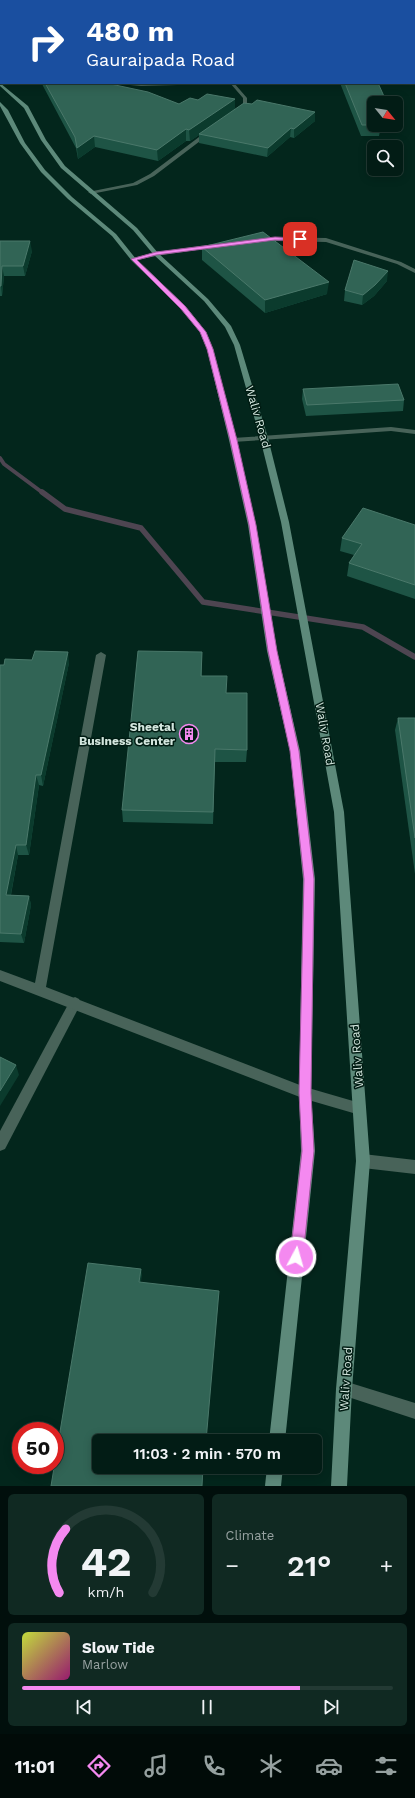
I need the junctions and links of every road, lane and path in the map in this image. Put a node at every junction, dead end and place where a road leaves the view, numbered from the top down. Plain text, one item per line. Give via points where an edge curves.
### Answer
1 (0, 84) edge
2 (126, 84) edge
3 (178, 84) edge
4 (233, 84) edge
5 (0, 103) edge
6 (235, 114) edge
7 (217, 127) edge
8 (90, 192) junction
9 (251, 242) edge
10 (220, 246) edge
11 (156, 254) junction
12 (134, 259) junction
13 (415, 271) edge
14 (415, 432) edge
15 (264, 438) junction
16 (233, 440) junction
17 (101, 655) dead end
18 (0, 975) edge
19 (39, 991) junction
20 (75, 1003) junction
21 (305, 1093) junction
22 (360, 1109) junction
23 (0, 1144) edge
24 (363, 1161) junction
25 (415, 1167) edge
26 (344, 1390) junction
27 (415, 1411) edge
28 (278, 1434) edge
29 (274, 1474) edge
30 (273, 1486) edge
31 (339, 1486) edge

1 - 8 main road, Waliv Road via 26,107 44,140 64,166
2 - 3 street
4 - 6 street via 245,98 245,104
5 - 12 main road via 43,171 114,235
7 - 8 street via 152,175 135,184
8 - 11 main road, Waliv Road via 135,229
9 - 13 street via 275,239 326,240 399,263
10 - 11 street
11 - 12 street
11 - 15 main road, Waliv Road via 206,300 228,326 237,345
12 - 16 main road via 183,307 202,332 210,349
14 - 15 street via 391,429
15 - 16 street
15 - 22 main road, Waliv Road via 285,522 339,812
16 - 21 main road via 252,525 272,651 295,751 309,879
17 - 19 street
18 - 19 street
19 - 20 street
20 - 21 street
20 - 23 street
21 - 22 street
21 - 28 main road via 308,1151
22 - 24 main road, Waliv Road
24 - 25 street
24 - 26 main road, Waliv Road
26 - 27 street
26 - 31 main road, Waliv Road
29 - 30 main road

